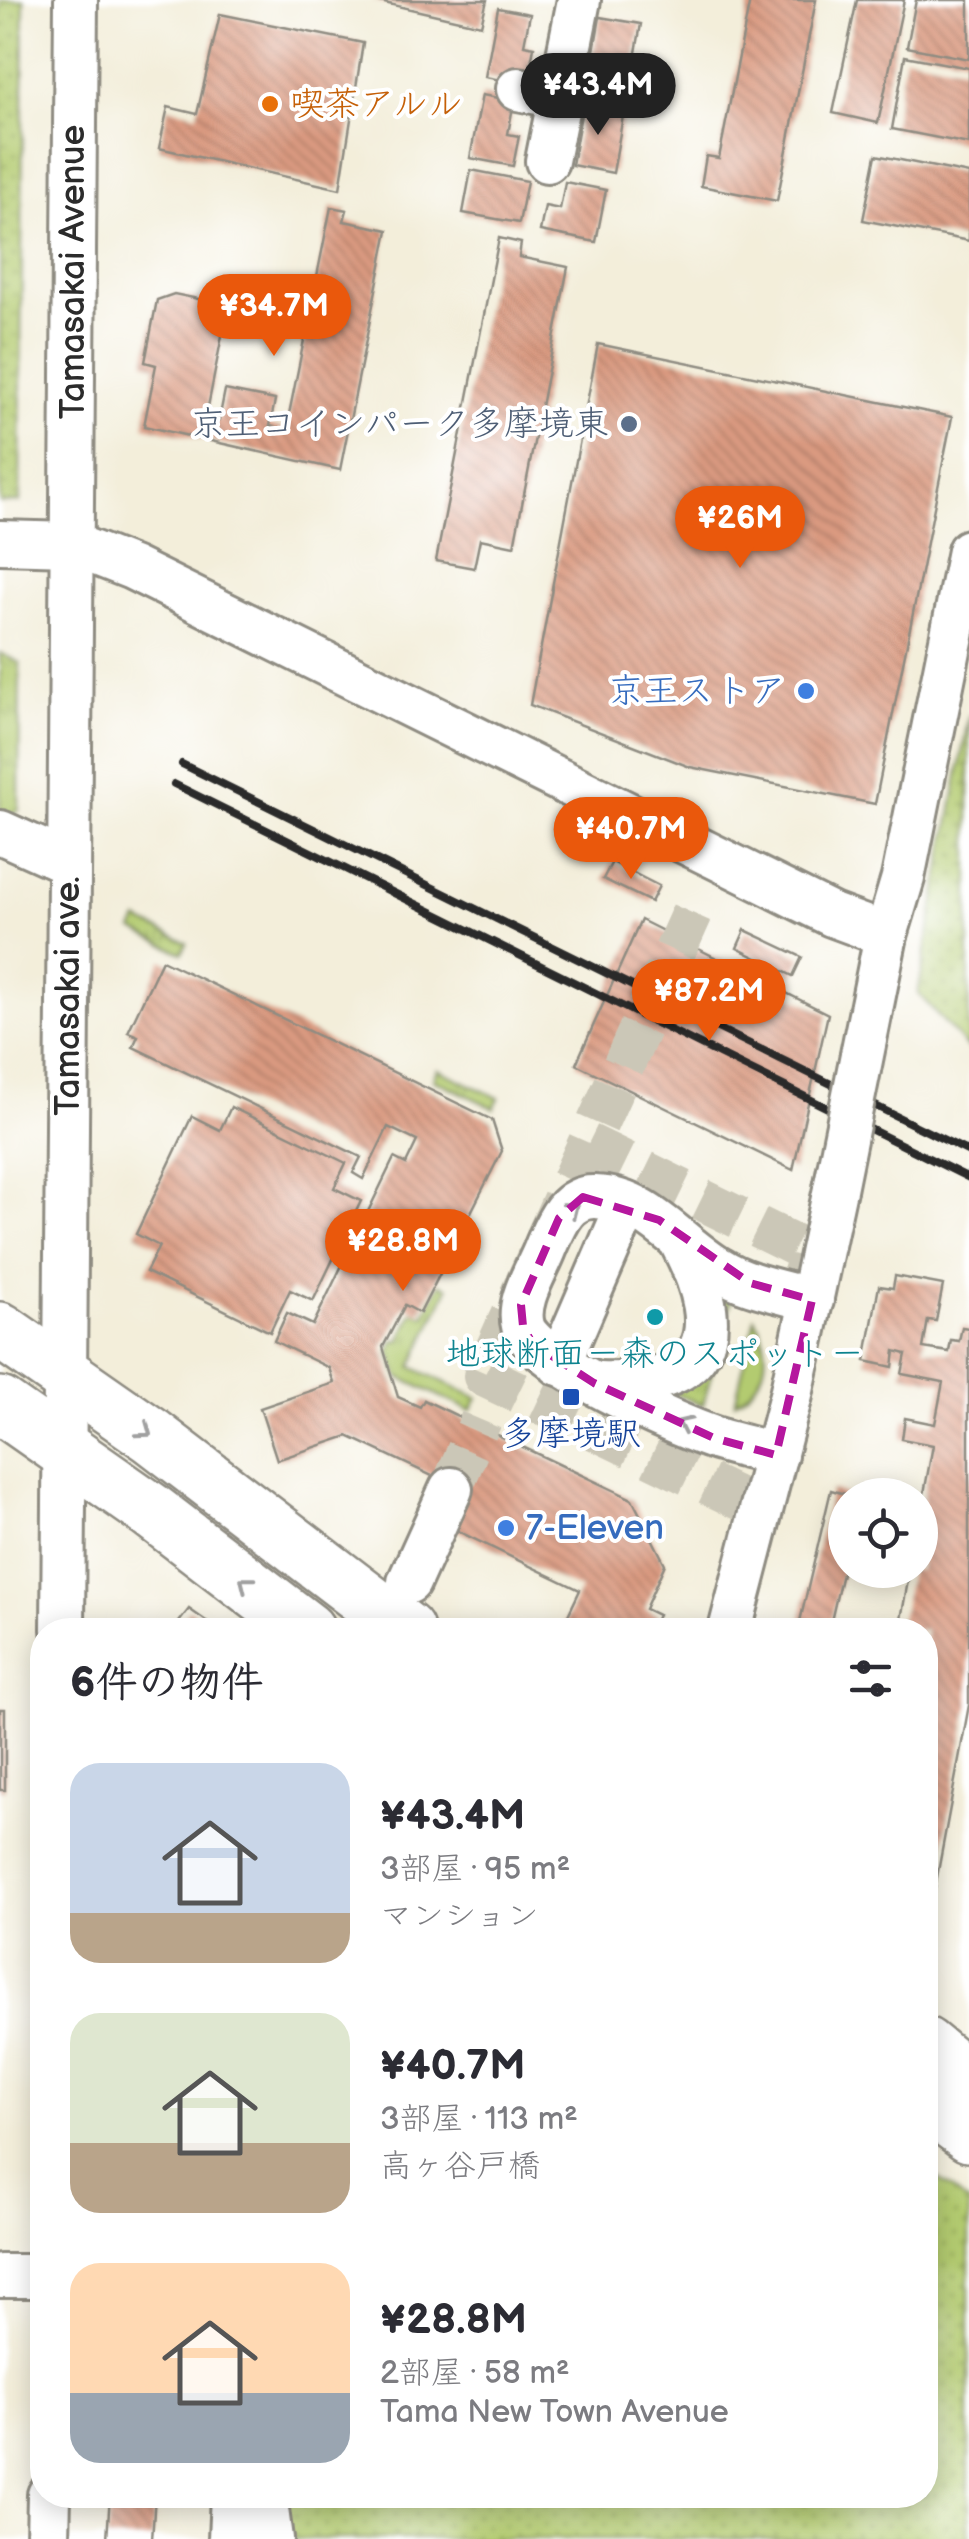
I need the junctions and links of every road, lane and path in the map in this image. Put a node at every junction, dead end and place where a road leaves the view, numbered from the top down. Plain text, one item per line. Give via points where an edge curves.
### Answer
1 (76, 0) edge
2 (579, 0) edge
3 (518, 88) dead end
4 (560, 97) junction
5 (547, 161) dead end
6 (0, 542) edge
7 (72, 544) junction
8 (969, 551) edge
9 (960, 638) edge
10 (0, 832) edge
11 (69, 864) junction
12 (886, 935) junction
13 (627, 1206) junction
14 (680, 1239) junction
15 (812, 1300) junction
16 (0, 1330) edge
17 (577, 1373) junction
18 (65, 1374) junction
19 (0, 1405) edge
20 (65, 1448) junction
21 (776, 1455) junction
22 (451, 1489) tunnel mouth
23 (407, 1606) edge
24 (63, 1618) edge
25 (291, 1618) edge
26 (733, 1618) edge
27 (951, 2073) edge
28 (969, 2134) edge
29 (0, 2276) edge
30 (30, 2276) edge
31 (49, 2508) edge
32 (231, 2508) edge
33 (266, 2508) edge
34 (48, 2539) edge
35 (230, 2539) edge
36 (270, 2539) edge

1 - 7 street, Tamasakai Avenue
2 - 4 street
3 - 4 street
4 - 5 street
6 - 7 street
7 - 11 street, Tamasakai ave.
7 - 12 street via 832,916
8 - 9 street
9 - 12 street
10 - 11 street
11 - 18 street, Tamasakai ave.
12 - 15 street, bridge
13 - 14 street via 659,1220
13 - 17 street
17 -> 13 street via 532,1343 522,1305 571,1204 600,1197
14 - 15 street via 744,1282
14 - 17 street via 706,1302 703,1344 691,1363 628,1384
15 - 21 street
16 - 18 main road
21 -> 17 street via 714,1438
18 - 20 street, Tamasakai ave.
18 -> 23 main road
19 - 20 main road
20 - 24 street
25 -> 20 main road
21 - 26 street
22 - 23 street
27 - 28 main road
29 - 30 street
31 - 34 street
32 - 35 street
33 - 36 street

